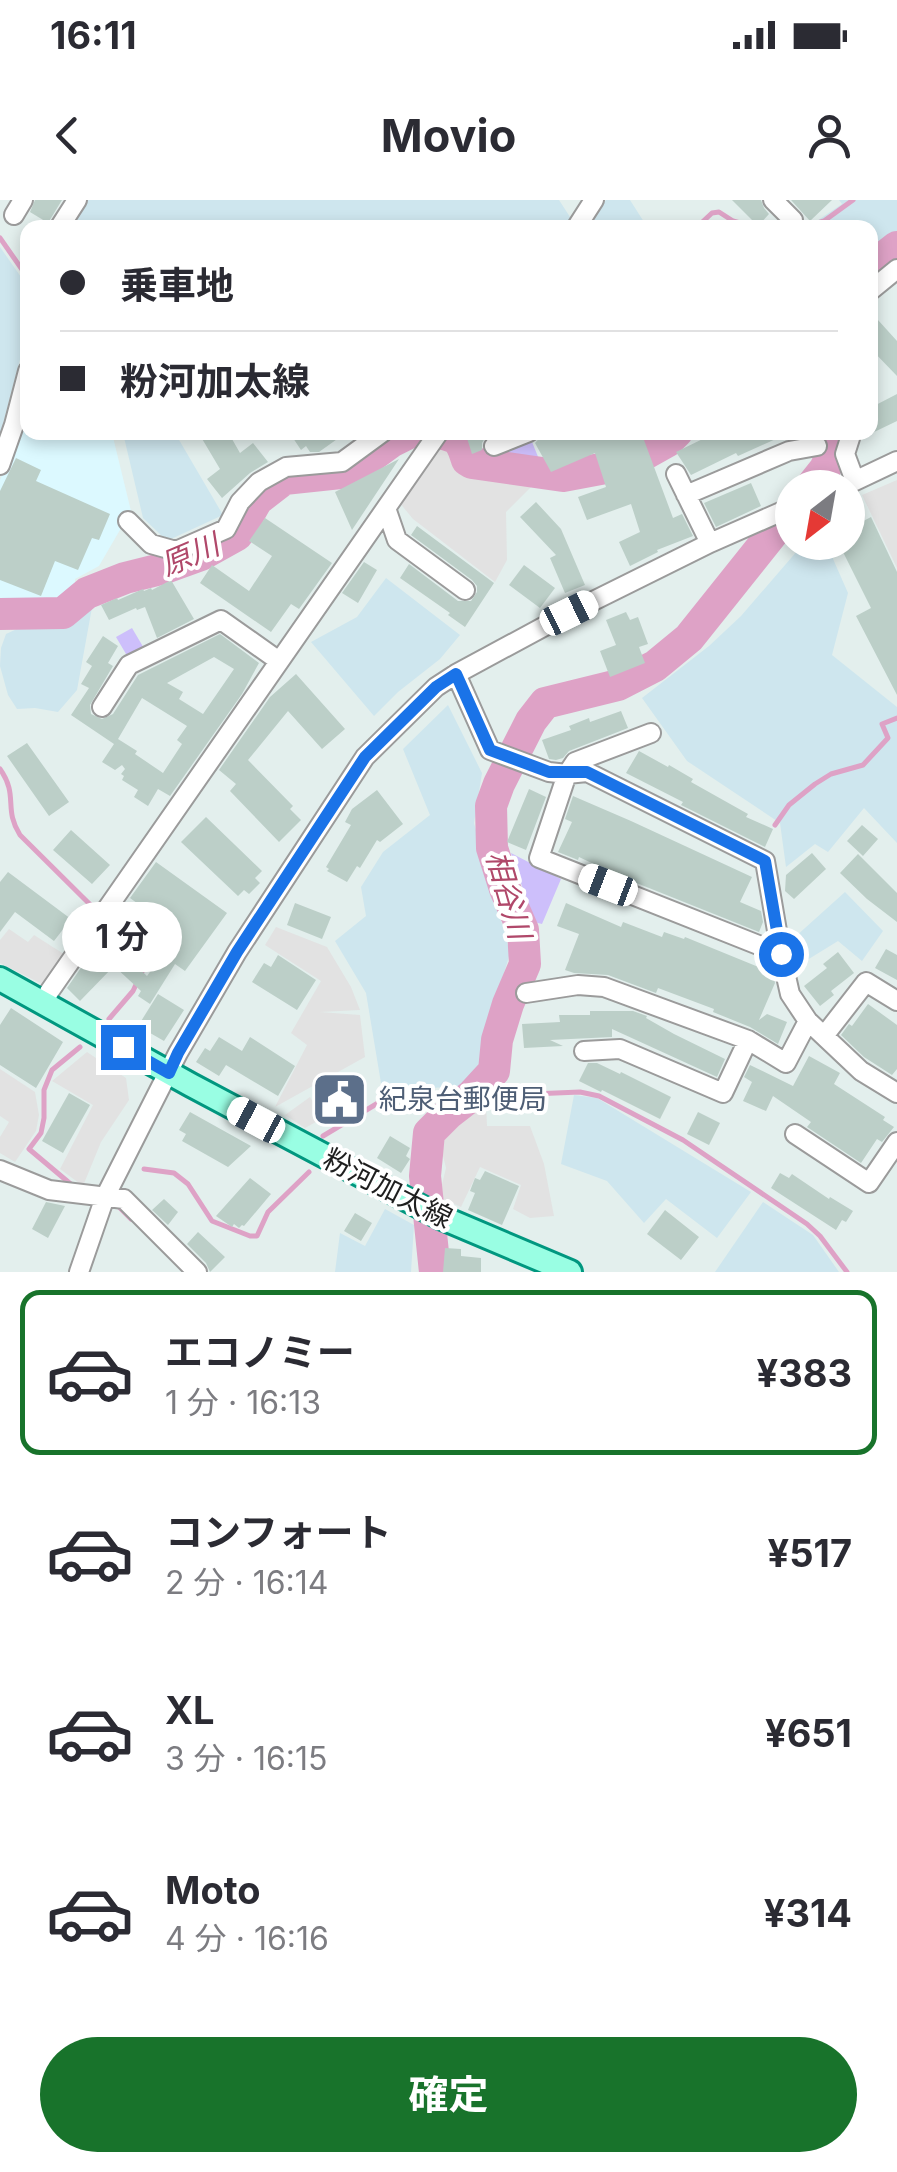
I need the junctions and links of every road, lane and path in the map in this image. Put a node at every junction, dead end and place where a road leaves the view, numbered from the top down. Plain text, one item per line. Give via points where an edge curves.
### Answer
1 (773, 200) edge
2 (793, 220) dead end
3 (20, 402) edge
4 (372, 440) edge
5 (433, 440) edge
6 (509, 440) edge
7 (850, 440) edge
8 (494, 446) dead end
9 (817, 446) dead end
10 (897, 461) edge
11 (0, 465) edge
12 (847, 470) edge
13 (676, 474) dead end
14 (865, 476) edge
15 (686, 496) junction
16 (386, 508) junction
17 (775, 514) edge
18 (128, 522) dead end
19 (710, 542) junction
20 (465, 590) dead end
21 (279, 662) junction
22 (456, 674) junction
23 (102, 707) dead end
24 (651, 733) dead end
25 (567, 774) junction
26 (781, 954) junction
27 (0, 978) edge
28 (526, 992) dead end
29 (897, 1001) edge
30 (44, 1002) junction
31 (808, 1022) junction
32 (824, 1036) junction
33 (748, 1040) junction
34 (584, 1051) dead end
35 (169, 1073) junction
36 (897, 1093) edge
37 (795, 1134) dead end
38 (897, 1142) edge
39 (0, 1170) edge
40 (105, 1197) junction
41 (79, 1272) edge
42 (197, 1272) edge
43 (570, 1272) edge

1 - 2 street
3 - 11 street
4 - 18 street via 342,462 286,467 259,482 226,528 176,551 151,544
5 - 16 street
6 - 8 street
7 - 12 street
9 - 15 street
10 - 14 street
13 - 15 street
15 - 19 street
16 - 20 street via 396,540
16 - 21 street
17 - 19 street
19 - 22 street
21 - 23 street via 221,620 129,666
21 - 30 street
22 - 25 street via 490,750
22 - 35 street via 365,757 237,952
24 - 25 street via 575,762
25 - 26 street via 587,772 765,861
25 - 26 street via 538,858
26 - 31 street via 790,994
27 - 30 main road, 粉河加太線
28 - 33 street via 604,987
29 - 32 street via 866,982
30 - 35 main road, 粉河加太線
31 - 32 street
31 - 33 street via 786,1063
32 - 36 street
33 - 34 street via 723,1094 620,1049
35 - 40 street
35 - 43 main road, 粉河加太線 via 428,1210
37 - 38 street via 869,1184
39 - 40 street via 49,1190
40 - 41 street
40 - 42 street via 124,1199

